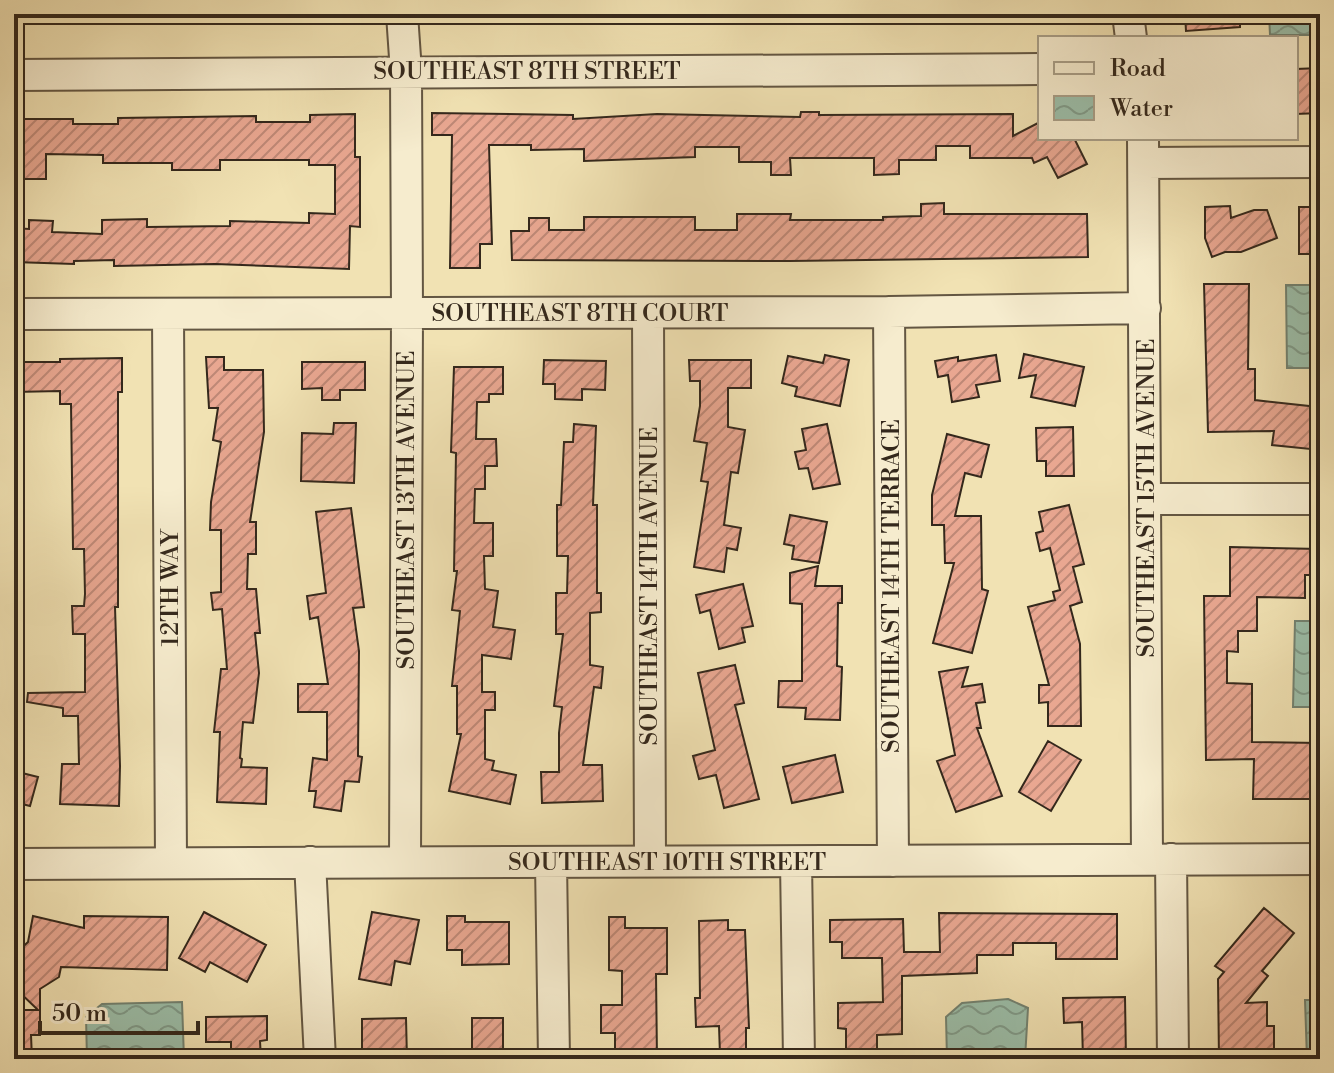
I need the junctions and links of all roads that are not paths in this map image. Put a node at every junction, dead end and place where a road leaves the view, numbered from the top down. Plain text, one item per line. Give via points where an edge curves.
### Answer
1 (402, 14) edge
2 (1128, 14) edge
3 (1131, 36) edge
4 (1038, 69) edge
5 (406, 72) junction
6 (14, 75) edge
7 (1144, 150) edge
8 (1320, 162) edge
9 (1145, 308) junction
10 (889, 312) junction
11 (407, 313) junction
12 (648, 313) junction
13 (14, 314) edge
14 (168, 314) junction
15 (1146, 499) junction
16 (1320, 499) edge
17 (1159, 859) junction
18 (1320, 859) edge
19 (650, 860) junction
20 (893, 861) junction
21 (171, 862) junction
22 (310, 862) junction
23 (405, 862) junction
24 (796, 862) junction
25 (551, 863) junction
26 (14, 864) edge
27 (320, 1059) edge
28 (554, 1059) edge
29 (799, 1059) edge
30 (1173, 1059) edge

1 - 5 street, SOUTHEAST 13TH AVENUE
2 - 3 street
4 - 5 street, SOUTHEAST 8TH STREET
5 - 6 street, SOUTHEAST 8TH STREET
5 - 11 street, SOUTHEAST 13TH AVENUE
7 - 8 street
7 - 9 street, SOUTHEAST 15TH AVENUE
9 - 10 street, SOUTHEAST 8TH COURT
9 - 15 street, SOUTHEAST 15TH AVENUE
10 - 12 street, SOUTHEAST 8TH COURT
10 - 20 street, SOUTHEAST 14TH TERRACE
11 - 12 street, SOUTHEAST 8TH COURT
11 - 14 street, SOUTHEAST 8TH COURT
11 - 23 street, SOUTHEAST 13TH AVENUE
12 - 19 street, SOUTHEAST 14TH AVENUE
13 - 14 street, SOUTHEAST 8TH COURT
14 - 21 street, 12TH WAY
15 - 16 street
15 - 17 street, SOUTHEAST 15TH AVENUE
17 - 18 street, SOUTHEAST 10TH STREET
17 - 20 street, SOUTHEAST 10TH STREET
17 - 30 street, SOUTHEAST 15TH AVENUE
19 - 24 street, SOUTHEAST 10TH STREET
19 - 25 street, SOUTHEAST 10TH STREET
20 - 24 street, SOUTHEAST 10TH STREET
21 - 22 street, SOUTHEAST 10TH STREET
21 - 26 street, SOUTHEAST 10TH STREET
22 - 23 street, SOUTHEAST 10TH STREET
22 - 27 street
23 - 25 street, SOUTHEAST 10TH STREET
24 - 29 street
25 - 28 street

